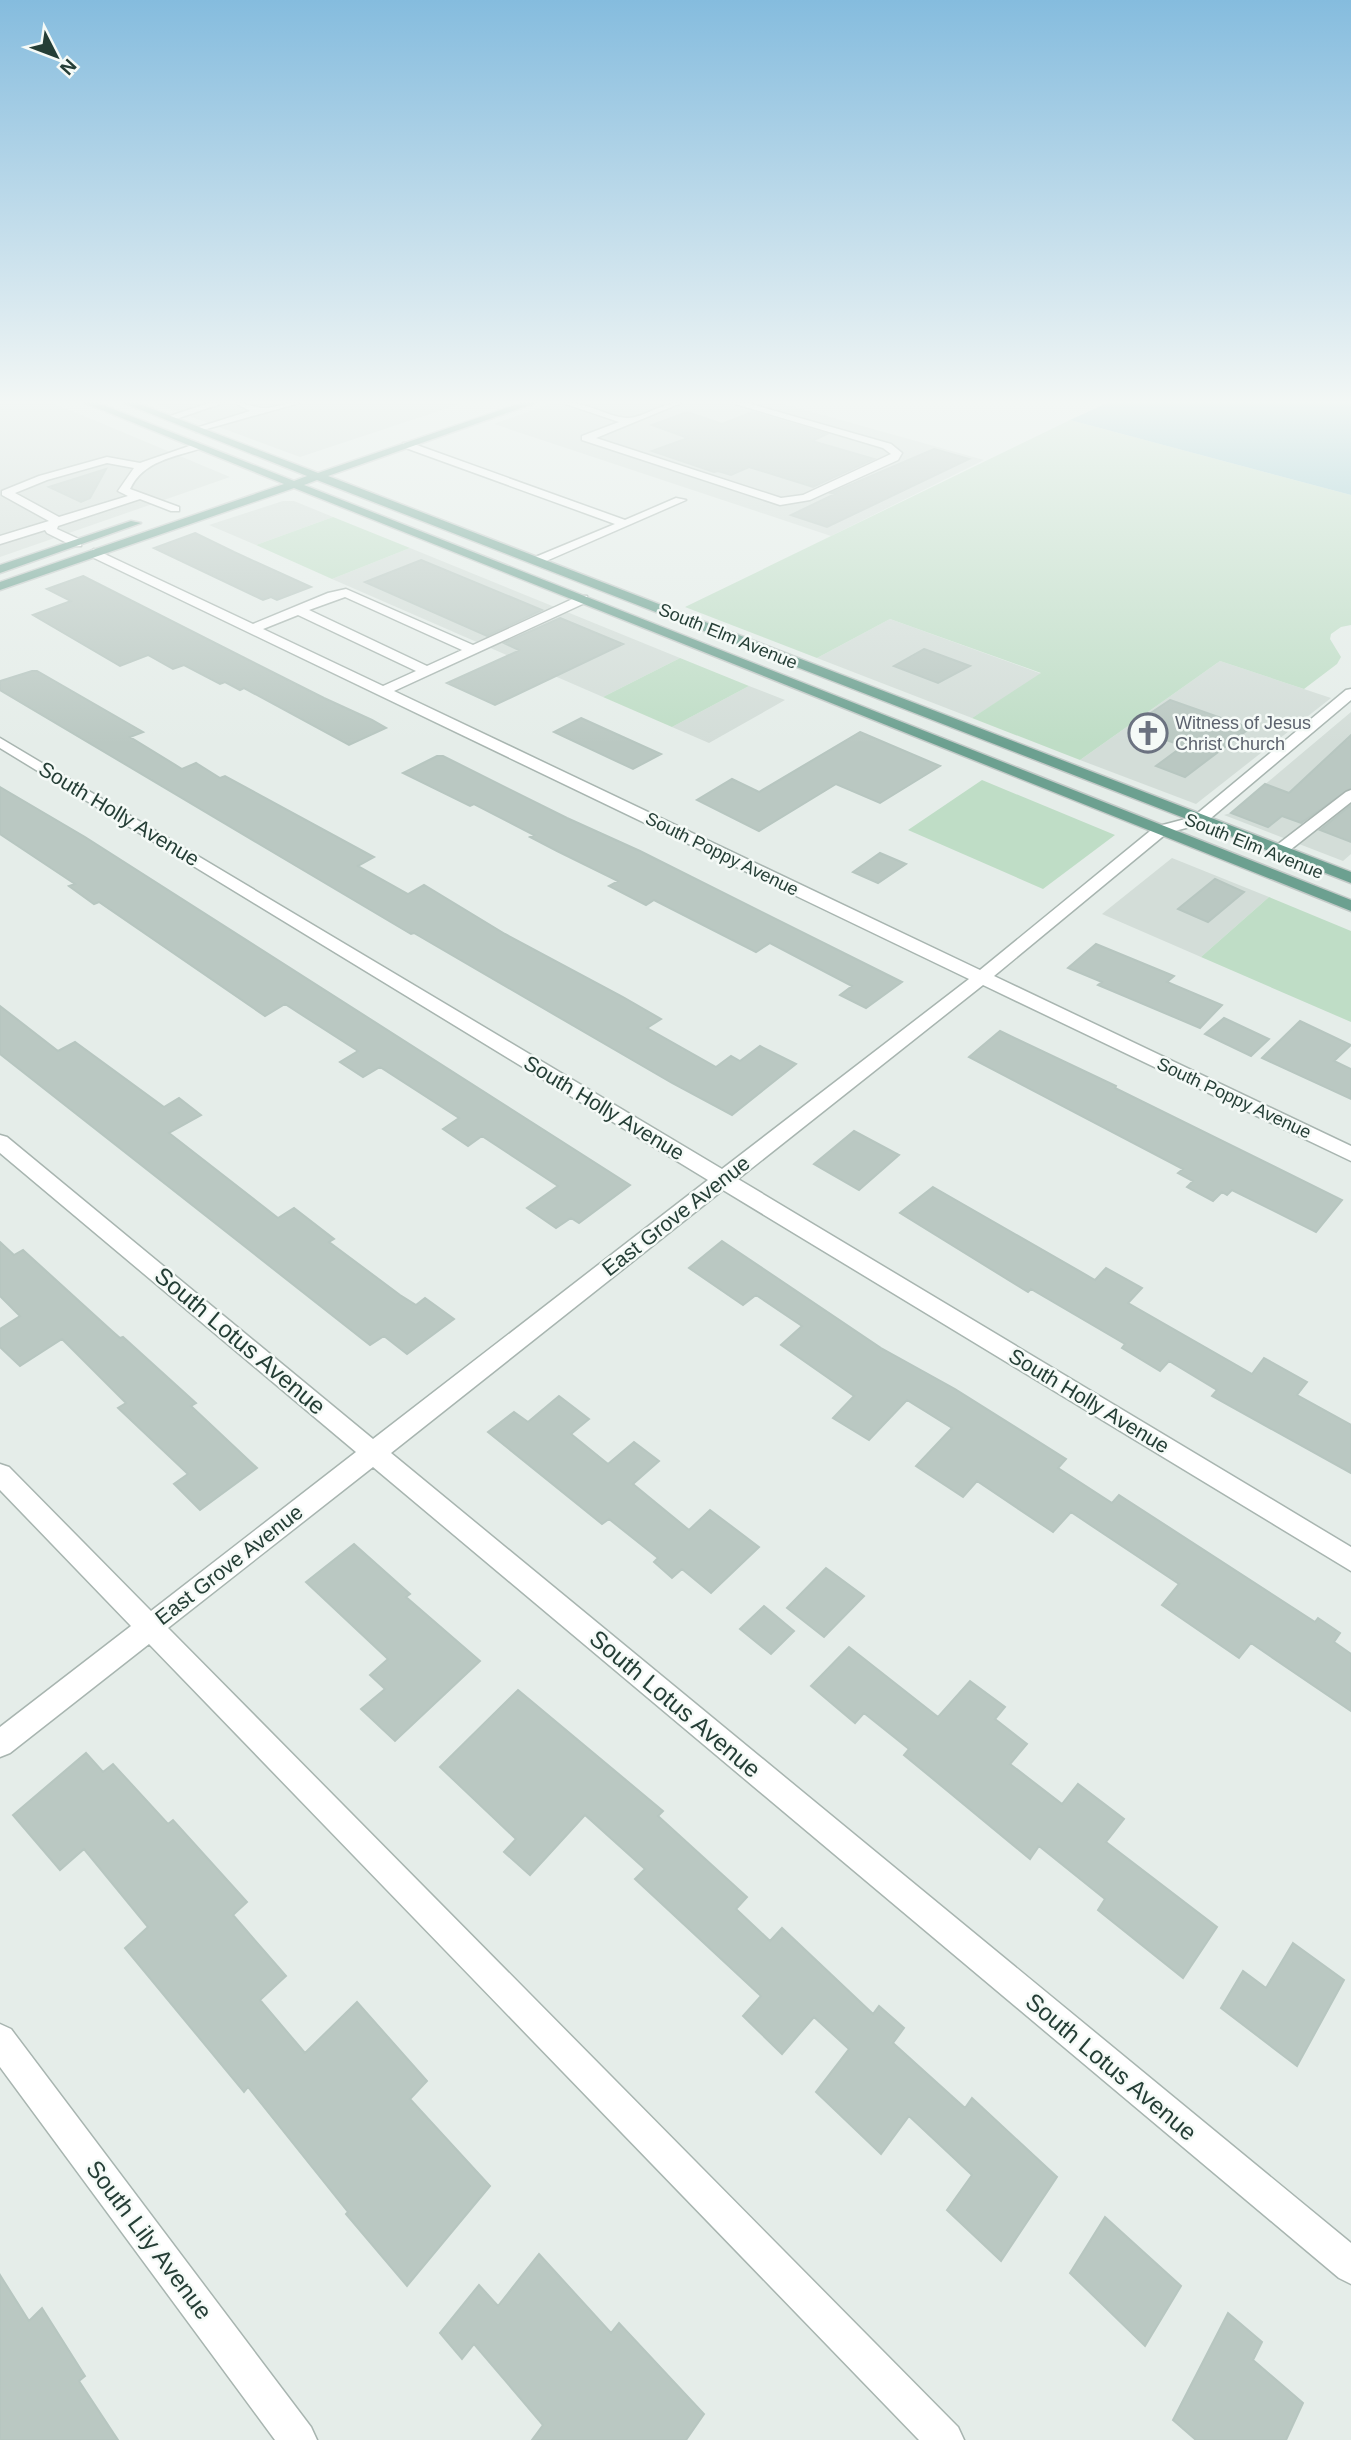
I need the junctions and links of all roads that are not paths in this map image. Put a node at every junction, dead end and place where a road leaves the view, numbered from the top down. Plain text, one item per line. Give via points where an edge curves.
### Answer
1 (46, 517) edge
2 (71, 517) edge
3 (197, 517) edge
4 (374, 517) edge
5 (432, 517) edge
6 (606, 517) edge
7 (641, 517) edge
8 (151, 518) dead end
9 (55, 522) junction
10 (625, 524) junction
11 (0, 540) edge
12 (76, 543) junction
13 (94, 553) junction
14 (537, 561) junction
15 (0, 569) edge
16 (0, 586) edge
17 (583, 599) junction
18 (298, 610) junction
19 (252, 629) junction
20 (471, 649) junction
21 (427, 671) junction
22 (383, 691) junction
23 (1351, 693) edge
24 (0, 742) edge
25 (1351, 795) edge
26 (1199, 820) junction
27 (1161, 830) junction
28 (1279, 850) junction
29 (1351, 878) edge
30 (1351, 906) edge
31 (981, 978) junction
32 (0, 1142) edge
33 (1351, 1154) edge
34 (723, 1180) junction
35 (373, 1453) junction
36 (0, 1474) edge
37 (1351, 1560) edge
38 (150, 1627) junction
39 (0, 1744) edge
40 (0, 2040) edge
41 (1351, 2266) edge
42 (298, 2440) edge
43 (945, 2440) edge

1 - 9 street
2 - 9 street
3 - 13 main road
4 - 17 main road, South Elm Avenue
5 - 14 main road, South Elm Avenue
6 - 10 street
7 - 10 street
8 - 12 main road
9 - 11 street
9 - 12 street via 51,531
10 - 14 street
12 - 15 main road
13 - 16 main road
13 - 19 street, South Poppy Avenue
14 - 26 main road, South Elm Avenue
17 - 20 street
17 - 27 main road, South Elm Avenue
18 - 19 street
18 - 20 street via 346,593
18 - 21 street
19 - 22 street, South Poppy Avenue
20 - 21 street
21 - 22 street
22 - 31 street, South Poppy Avenue
23 - 26 street, East Grove Avenue
24 - 34 street, South Holly Avenue
25 - 28 street
26 - 27 street, East Grove Avenue
26 - 28 main road, South Elm Avenue
27 - 30 main road, South Elm Avenue
27 - 31 street, East Grove Avenue
28 - 29 main road, South Elm Avenue
31 - 33 street, South Poppy Avenue
31 - 34 street, East Grove Avenue
32 - 35 street, South Lotus Avenue
34 - 35 street, East Grove Avenue
34 - 37 street, South Holly Avenue
35 - 38 street, East Grove Avenue
35 - 41 street, South Lotus Avenue
36 - 38 street
38 - 39 street, East Grove Avenue
38 - 43 street
40 - 42 street, South Lily Avenue

